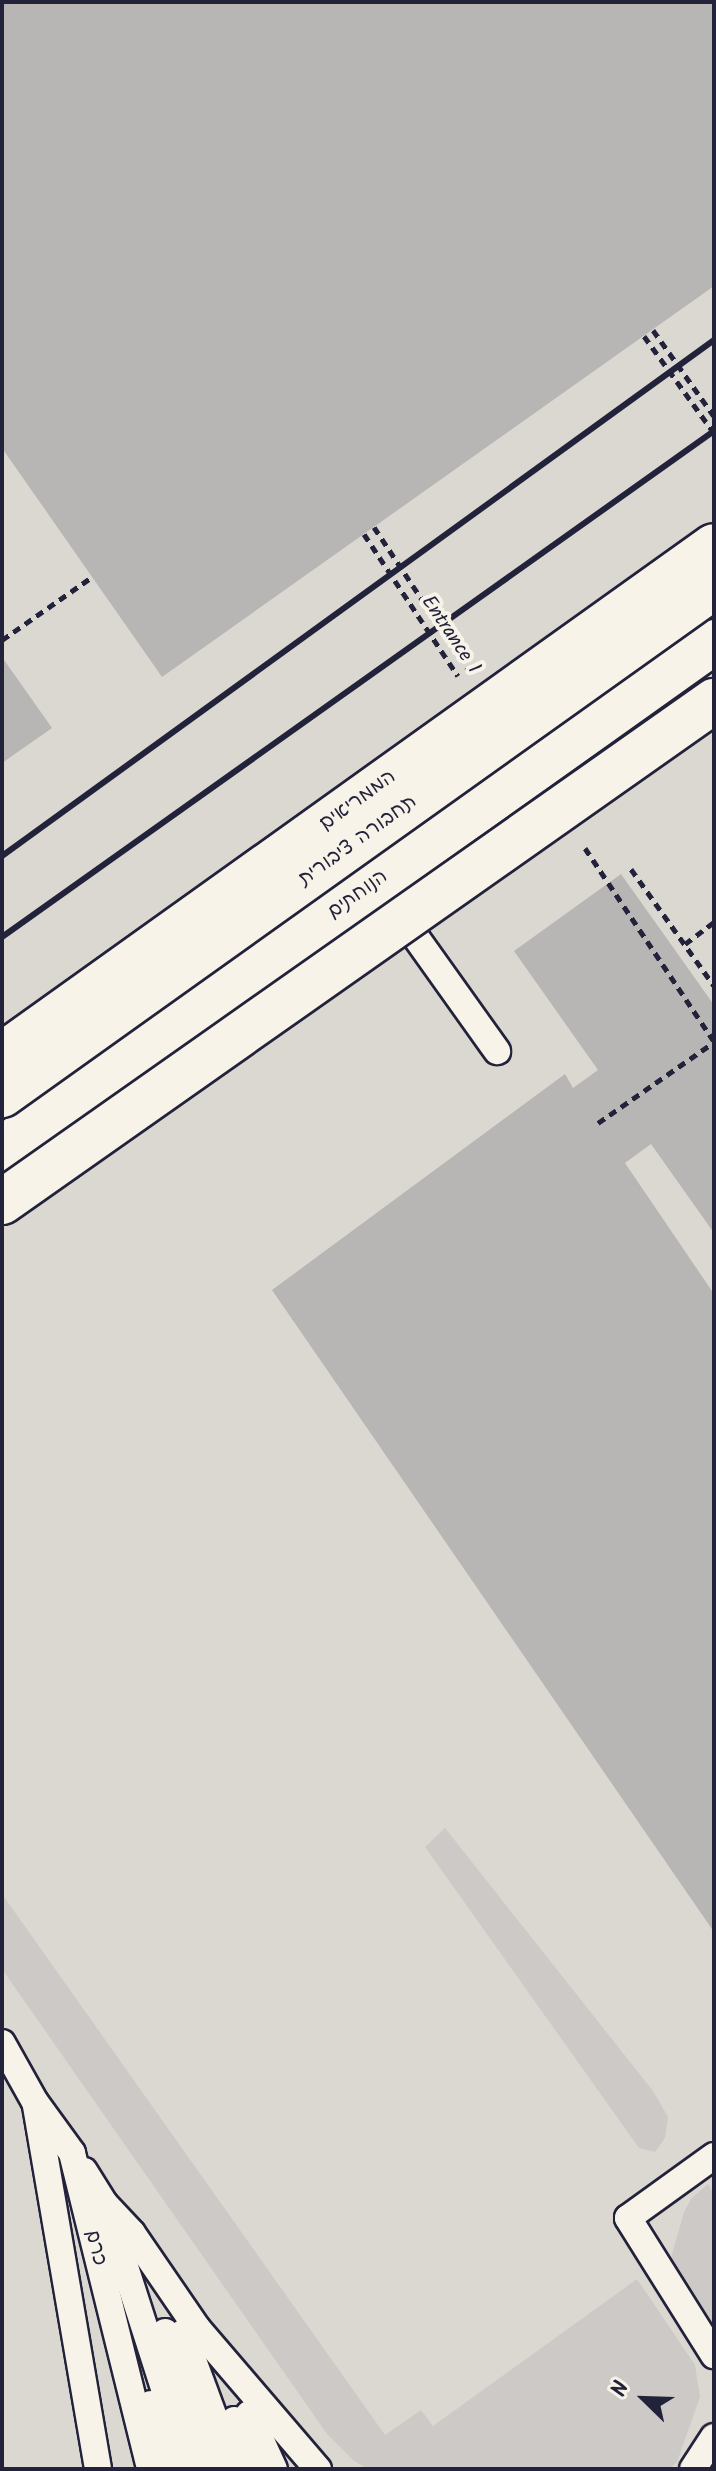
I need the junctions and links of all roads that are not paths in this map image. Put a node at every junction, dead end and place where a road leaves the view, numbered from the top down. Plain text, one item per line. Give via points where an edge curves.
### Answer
1 (714, 521) edge
2 (714, 546) edge
3 (714, 587) edge
4 (714, 642) edge
5 (714, 701) edge
6 (377, 882) junction
7 (2, 1034) edge
8 (497, 1051) dead end
9 (2, 1055) edge
10 (2, 1095) edge
11 (7, 1150) edge
12 (2, 1202) edge
13 (2, 2043) edge
14 (35, 2102) junction
15 (72, 2153) junction
16 (714, 2156) edge
17 (104, 2203) junction
18 (132, 2233) junction
19 (165, 2282) junction
20 (197, 2328) junction
21 (714, 2355) edge
22 (229, 2368) junction
23 (258, 2402) junction
24 (714, 2437) edge
25 (98, 2469) edge
26 (150, 2469) edge
27 (171, 2469) edge
28 (190, 2469) edge
29 (211, 2469) edge
30 (233, 2469) edge
31 (253, 2469) edge
32 (274, 2469) edge
33 (295, 2469) edge
34 (318, 2469) edge
35 (693, 2469) edge

1 - 7 street
2 - 9 street, הממריאים, bridge
3 - 10 street, תחבורה ציבורית, bridge
4 - 6 street, הנוחתים
5 - 12 street, bridge
6 - 8 lane
6 - 11 street, הנוחתים
13 - 14 lane, כרם
14 - 15 lane, כרם
14 - 25 lane
15 - 17 lane
15 - 26 lane, כרם
15 - 27 lane via 103,2224
16 - 21 lane via 628,2218
17 - 18 lane
17 - 28 lane
18 - 19 lane
18 - 29 lane
19 - 20 lane
19 - 30 lane
20 - 22 lane
20 - 31 lane
22 - 23 lane
22 - 32 lane
23 - 33 lane
23 - 34 lane
24 - 35 lane

